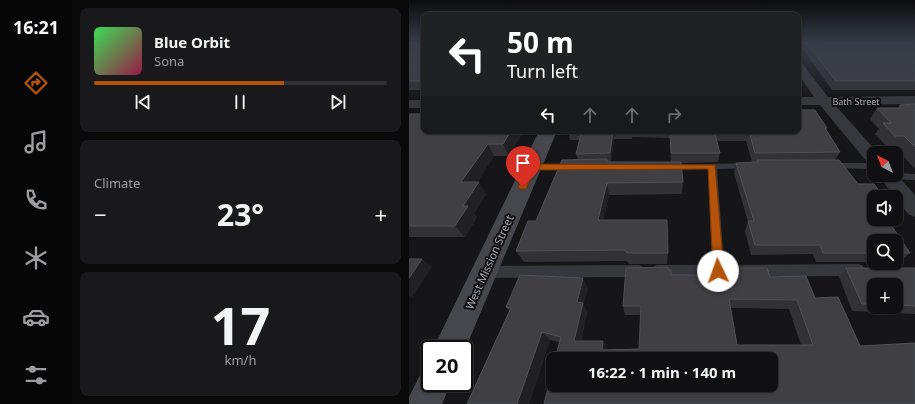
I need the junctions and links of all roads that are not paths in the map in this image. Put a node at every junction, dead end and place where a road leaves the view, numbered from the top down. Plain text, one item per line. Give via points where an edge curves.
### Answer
1 (801, 69) edge
2 (915, 100) edge
3 (801, 101) edge
4 (824, 101) junction
5 (409, 104) edge
6 (421, 104) edge
7 (547, 134) edge
8 (867, 151) edge
9 (712, 166) junction
10 (759, 166) edge
11 (820, 166) edge
12 (532, 167) junction
13 (579, 167) edge
14 (657, 167) edge
15 (867, 170) edge
16 (903, 175) edge
17 (915, 177) edge
18 (892, 182) edge
19 (915, 209) edge
20 (867, 269) edge
21 (718, 271) junction
22 (484, 272) junction
23 (453, 340) edge
24 (430, 392) edge
25 (424, 404) edge

1 - 4 street
2 - 4 street, Bath Street
3 - 4 street, Bath Street
4 - 8 street
5 - 6 street
7 - 12 main road, West Mission Street
9 - 10 lane
9 - 14 lane
9 - 21 lane
11 - 15 lane
12 - 13 lane
12 - 22 main road, West Mission Street
16 - 17 lane
18 - 19 street
20 - 21 lane
21 - 22 lane
22 - 23 main road, West Mission Street
24 - 25 main road

